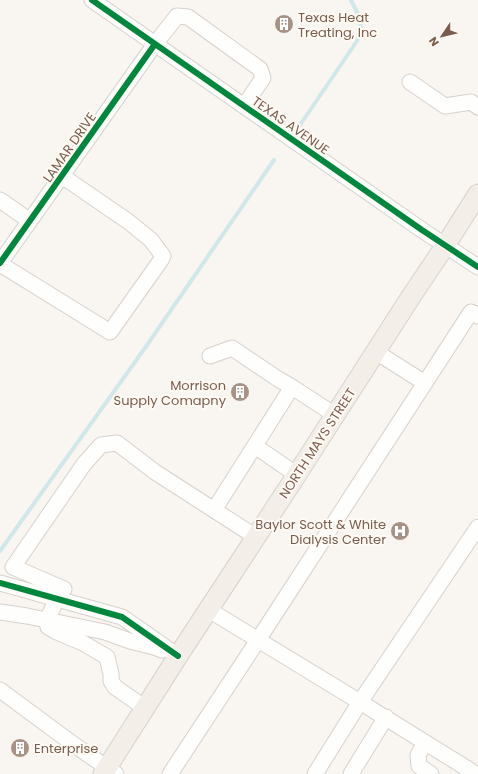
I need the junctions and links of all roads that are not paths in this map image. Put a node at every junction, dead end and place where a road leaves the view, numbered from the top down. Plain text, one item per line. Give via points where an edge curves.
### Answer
1 (92, 0) edge
2 (155, 44) junction
3 (410, 82) dead end
4 (244, 106) junction
5 (478, 107) edge
6 (62, 176) junction
7 (478, 194) edge
8 (0, 200) edge
9 (30, 221) junction
10 (445, 246) junction
11 (0, 264) edge
12 (478, 268) edge
13 (478, 316) edge
14 (376, 352) junction
15 (210, 356) dead end
16 (425, 383) junction
17 (292, 387) junction
18 (335, 415) junction
19 (255, 446) junction
20 (297, 475) junction
21 (214, 510) junction
22 (478, 527) edge
23 (256, 537) junction
24 (0, 583) edge
25 (61, 594) junction
26 (209, 610) junction
27 (0, 612) edge
28 (47, 620) junction
29 (258, 640) junction
30 (178, 656) junction
31 (0, 690) edge
32 (360, 702) junction
33 (145, 708) junction
34 (386, 717) junction
35 (425, 743) junction
36 (453, 768) edge
37 (109, 772) edge
38 (170, 774) edge
39 (315, 774) edge
40 (351, 774) edge
41 (431, 774) edge
42 (476, 774) edge

1 - 2 street, TEXAS AVENUE
2 - 4 street, TEXAS AVENUE
2 - 4 street, LAMAR DRIVE via 177,16 188,17 260,69 263,78
2 - 6 street, LAMAR DRIVE
3 - 5 street via 445,106 471,102
4 - 10 street, TEXAS AVENUE
6 - 9 street, LAMAR DRIVE
6 - 11 street via 151,240 164,256 153,272 110,332
7 - 10 main road, NORTH MAYS STREET
8 - 9 street
9 - 11 street, LAMAR DRIVE
10 - 12 street, TEXAS AVENUE
10 - 14 main road, NORTH MAYS STREET
13 - 16 street via 471,312
14 - 16 street
14 - 18 main road, NORTH MAYS STREET
15 - 17 street via 232,348
16 - 29 street
17 - 18 street
17 - 19 street
18 - 20 main road, NORTH MAYS STREET
19 - 20 street
19 - 21 street
20 - 23 main road, NORTH MAYS STREET
21 - 23 street
21 - 25 street via 155,472 117,443 101,445 84,464 13,567
22 - 32 street
23 - 26 main road, NORTH MAYS STREET
24 - 25 street
25 - 28 street
25 - 30 street via 122,617
26 - 29 street
26 - 30 main road, NORTH MAYS STREET
27 - 28 street
28 - 30 street via 104,632
28 - 33 street via 48,626 107,657 111,681 115,687
29 - 32 street
29 - 38 street
30 - 33 main road, NORTH MAYS STREET
31 - 37 street
32 - 34 street
32 - 39 street
33 - 37 main road, NORTH MAYS STREET
34 - 35 street
34 - 40 street
35 - 36 street
35 - 41 street via 418,755 419,766
36 - 42 street

